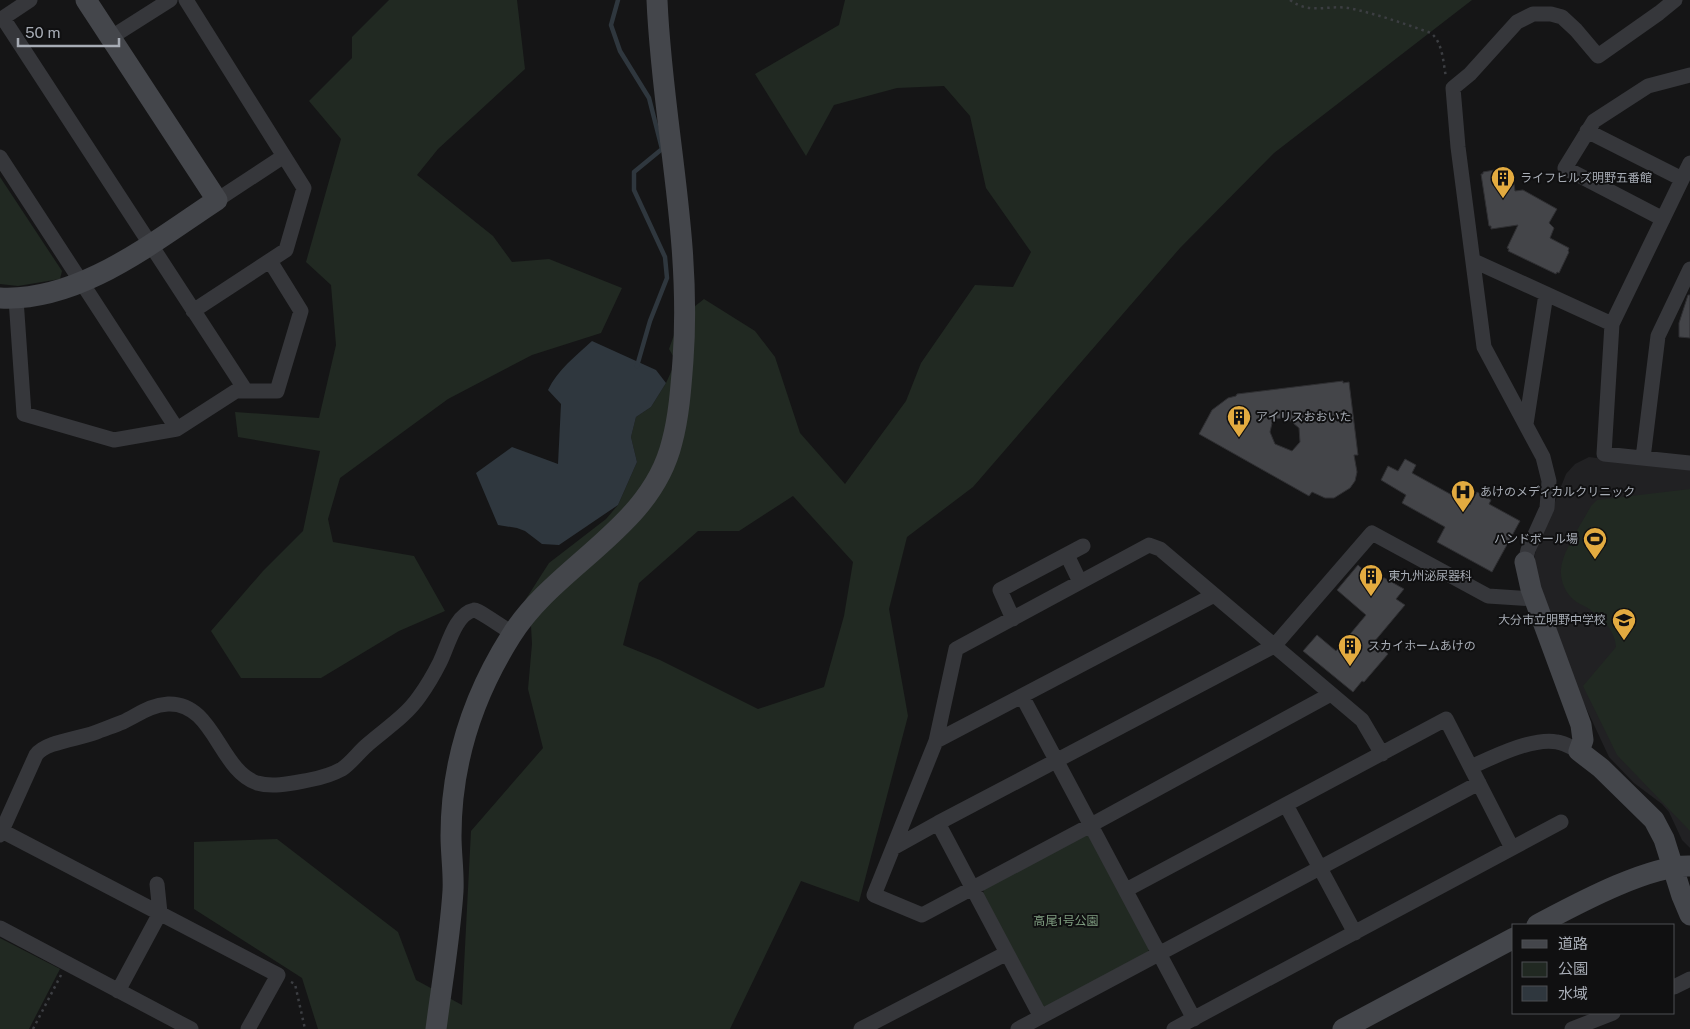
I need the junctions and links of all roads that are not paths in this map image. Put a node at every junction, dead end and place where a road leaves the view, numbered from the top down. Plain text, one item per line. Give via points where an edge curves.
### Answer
1 (30, 0) edge
2 (86, 0) edge
3 (170, 0) edge
4 (186, 0) edge
5 (657, 0) edge
6 (1675, 0) edge
7 (2, 19) edge
8 (110, 38) junction
9 (1690, 75) edge
10 (1588, 131) junction
11 (284, 156) junction
12 (0, 157) edge
13 (1690, 163) edge
14 (1682, 179) junction
15 (217, 200) junction
16 (1663, 219) junction
17 (150, 244) junction
18 (270, 261) junction
19 (1474, 262) junction
20 (1690, 269) edge
21 (82, 283) junction
22 (1546, 294) junction
23 (8, 298) edge
24 (194, 311) junction
25 (1612, 324) junction
26 (246, 391) junction
27 (1526, 424) junction
28 (177, 429) junction
29 (1643, 458) junction
30 (1690, 463) edge
31 (1083, 546) dead end
32 (1067, 555) junction
33 (1526, 562) joint
34 (1080, 582) junction
35 (1214, 595) junction
36 (1535, 599) junction
37 (1013, 619) junction
38 (512, 633) junction
39 (1274, 646) junction
40 (1332, 694) junction
41 (1022, 696) junction
42 (936, 741) junction
43 (1579, 750) junction
44 (1382, 754) junction
45 (1057, 760) junction
46 (1471, 767) junction
47 (1479, 783) junction
48 (1286, 804) junction
49 (1561, 822) dead end
50 (938, 823) junction
51 (1091, 825) junction
52 (1, 833) edge
53 (893, 848) junction
54 (1512, 848) junction
55 (1682, 866) edge
56 (1320, 868) junction
57 (157, 884) dead end
58 (973, 888) junction
59 (1126, 890) junction
60 (160, 913) junction
61 (1690, 915) edge
62 (1539, 924) edge
63 (0, 928) edge
64 (1355, 933) junction
65 (1512, 939) edge
66 (1007, 953) junction
67 (1159, 954) junction
68 (1690, 979) edge
69 (1675, 986) edge
70 (118, 990) junction
71 (1610, 1014) edge
72 (1041, 1017) junction
73 (1194, 1019) junction
74 (1368, 1023) edge
75 (191, 1029) edge
76 (248, 1029) edge
77 (436, 1029) edge
78 (861, 1029) edge
79 (1018, 1029) edge
80 (1174, 1029) edge
81 (1343, 1029) edge
82 (1572, 1029) edge

1 - 7 street
2 - 8 street
3 - 8 street
4 - 11 street
5 - 38 street via 662,74 685,272 683,366 672,442 666,463 644,501 548,591
6 - 19 street via 1598,56 1562,17 1532,14 1517,22 1453,88
7 - 17 street
8 - 15 street
9 - 10 street via 1648,86 1594,121
10 - 14 street
10 - 16 street via 1565,168
11 - 15 street
11 - 18 street via 304,188 286,250
12 - 21 street
13 - 14 street
14 - 16 street
15 - 17 street
16 - 25 street
17 - 21 street
17 - 24 street
18 - 24 street
18 - 26 street via 301,311 277,391
19 - 22 street
19 - 27 street via 1484,347
20 - 29 street via 1658,336
21 - 23 street via 46,295
21 - 28 street
22 - 25 street
22 - 27 street
23 - 28 street via 24,414 114,440
24 - 26 street
25 - 29 street via 1604,454
26 - 28 street via 236,392
27 - 33 street via 1544,457 1549,481 1547,508
29 - 30 street
31 - 32 street
32 - 34 street
32 - 37 street via 1000,590
33 - 36 street
34 - 35 street via 1149,545 1160,549
34 - 37 street
35 - 39 street
35 - 41 street
36 - 39 street via 1488,596 1372,533
36 - 43 street via 1582,725 1583,740
37 - 42 street via 956,650
38 - 52 street via 480,610 468,613 459,621 430,680 409,710 343,768 334,772 311,780 283,784 256,782 238,769 193,710 181,705 156,705 122,722 39,751
38 - 77 street via 472,711 462,746 453,803 453,888
39 - 40 street
39 - 45 street
40 - 44 street via 1362,720
40 - 51 street
41 - 42 street
41 - 45 street
42 - 53 street
43 - 46 street via 1548,741 1522,746
43 - 55 street via 1654,820
44 - 46 street via 1446,719
44 - 48 street
45 - 50 street
45 - 51 street
46 - 47 street
47 - 54 street
47 - 56 street
48 - 56 street
48 - 59 street
49 - 54 street
50 - 53 street
50 - 58 street
51 - 58 street
51 - 59 street
52 - 60 street
53 - 58 street via 874,895 922,914
54 - 64 street
55 - 61 street via 1684,902
55 - 62 street via 1623,884
56 - 64 street
56 - 67 street
57 - 60 street
58 - 66 street
59 - 67 street
60 - 70 street
60 - 76 street via 278,975
63 - 70 street
64 - 73 street
65 - 74 street
66 - 72 street
66 - 78 street
67 - 72 street
67 - 73 street
68 - 69 street
70 - 75 street
71 - 82 street
72 - 79 street
73 - 80 street
74 - 81 street

